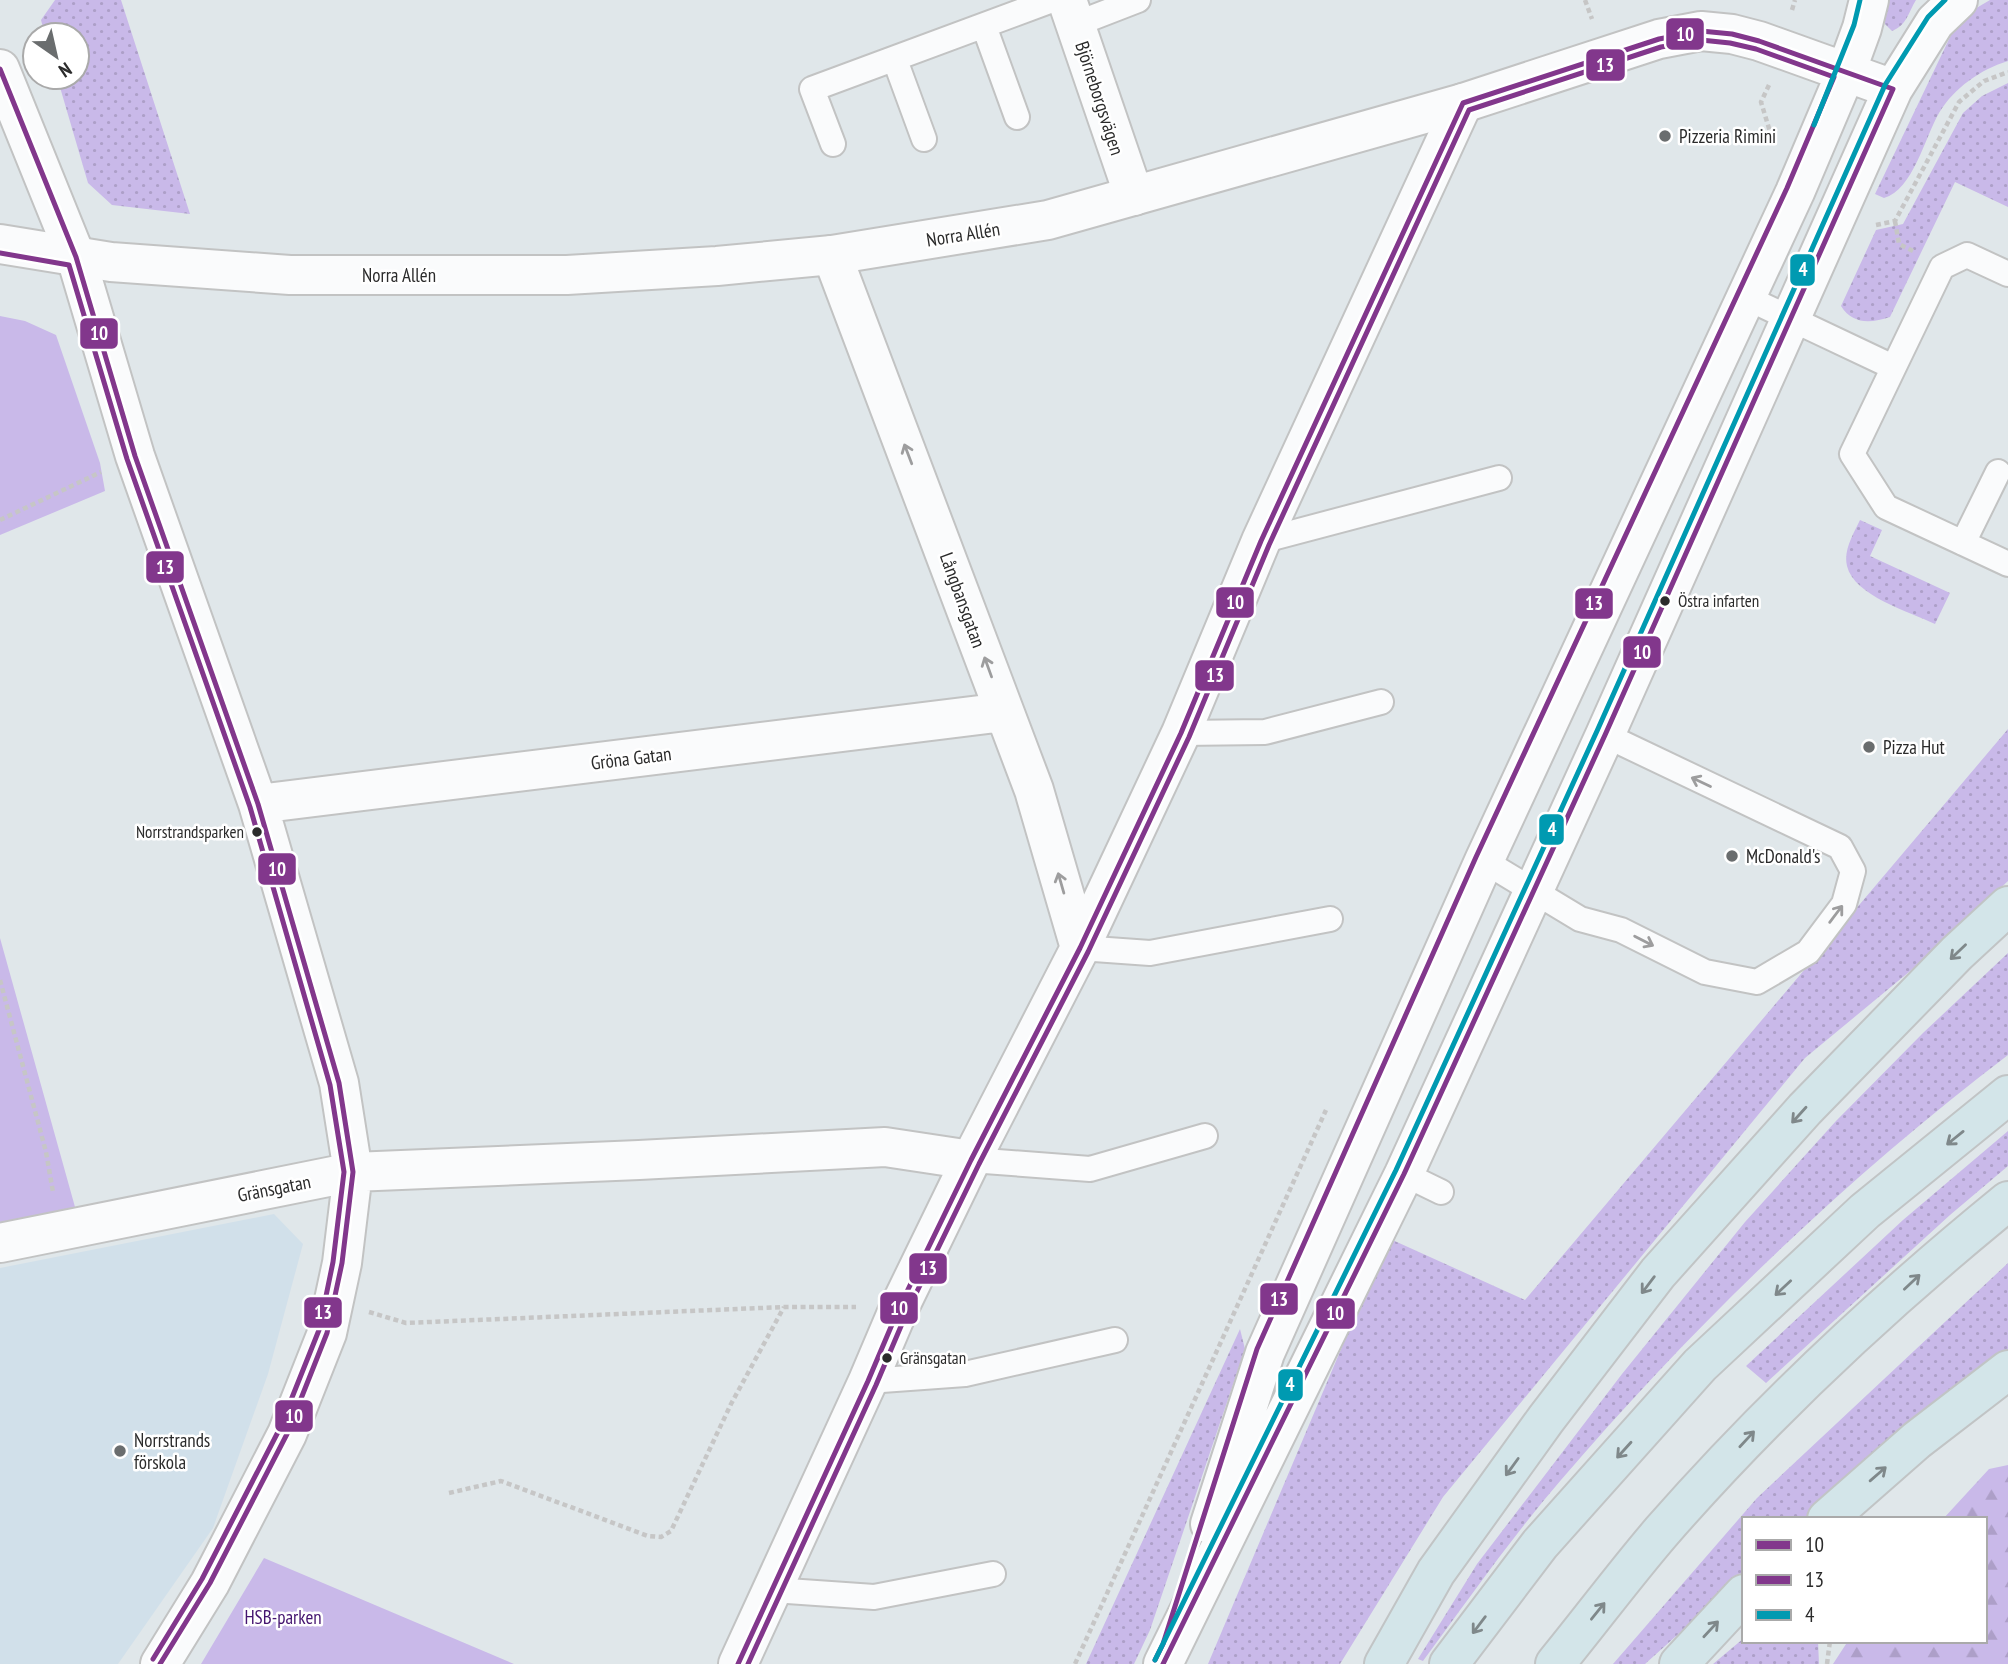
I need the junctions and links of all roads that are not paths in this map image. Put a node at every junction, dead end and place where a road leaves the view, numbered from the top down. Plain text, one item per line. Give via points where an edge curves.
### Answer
1 (1138, 0) edge
2 (1869, 0) edge
3 (1958, 0) edge
4 (1065, 8) edge
5 (984, 26) junction
6 (895, 60) junction
7 (0, 69) edge
8 (1846, 72) junction
9 (1893, 89) junction
10 (1463, 103) junction
11 (1017, 117) dead end
12 (924, 139) dead end
13 (832, 144) dead end
14 (1134, 197) junction
15 (0, 244) edge
16 (832, 255) junction
17 (76, 257) junction
18 (2008, 274) edge
19 (1745, 297) junction
20 (1791, 318) junction
21 (1893, 367) junction
22 (1998, 472) dead end
23 (1499, 478) dead end
24 (1261, 541) junction
25 (1964, 543) junction
26 (2008, 564) edge
27 (1381, 702) dead end
28 (1004, 712) junction
29 (1181, 733) junction
30 (1605, 735) junction
31 (258, 804) junction
32 (1483, 861) junction
33 (1533, 889) junction
34 (2008, 906) edge
35 (1330, 919) dead end
36 (1080, 948) junction
37 (2008, 1095) edge
38 (1205, 1136) dead end
39 (971, 1160) junction
40 (353, 1172) junction
41 (1404, 1174) junction
42 (1441, 1192) dead end
43 (2008, 1201) edge
44 (0, 1243) edge
45 (1115, 1340) dead end
46 (2008, 1370) edge
47 (868, 1381) junction
48 (1829, 1517) edge
49 (993, 1574) dead end
50 (773, 1590) junction
51 (1742, 1596) edge
52 (1167, 1655) edge
53 (160, 1664) edge
54 (738, 1664) edge
55 (1384, 1664) edge
56 (1450, 1664) edge
57 (1555, 1664) edge
58 (1679, 1664) edge

1 - 4 lane
2 - 8 street
3 - 9 street via 1935,22
4 - 5 lane
4 - 14 street, Björneborgsvägen
5 - 6 lane
5 - 11 lane
6 - 12 lane
6 - 13 lane via 812,89
7 - 17 street
8 - 9 street, Norra Allén
8 - 10 street, Norra Allén via 1759,41 1701,31 1659,39
8 - 19 street
9 - 20 street
10 - 14 street, Norra Allén
10 - 24 street
14 - 16 street, Norra Allén via 1048,220
15 - 17 street, Norra Allén
16 - 17 street, Norra Allén via 567,275 290,275
28 -> 16 street, Långbansgatan
17 - 31 street via 135,456
18 - 21 lane via 1967,256 1942,267
19 - 20 lane
19 - 32 street
20 - 21 lane
20 - 30 street
21 - 25 lane via 1852,454 1886,507
22 - 25 lane
23 - 24 lane
24 - 29 street
25 - 26 lane
27 - 29 lane via 1265,732
28 - 31 street, Gröna Gatan
36 -> 28 street, Långbansgatan via 1034,790
29 - 36 street
30 - 33 street
33 -> 30 lane via 1580,919 1621,930 1705,972 1757,982 1808,952 1844,904 1853,872 1840,847
31 - 40 street via 339,1083
32 - 33 lane
32 - 52 street via 1265,1353
33 - 41 street
34 -> 55 highway via 1805,1109 1658,1273 1436,1572
35 - 36 lane via 1150,953
36 - 39 street
37 -> 56 highway via 1865,1212 1700,1365 1541,1544
38 - 39 lane via 1090,1169
39 - 40 street, Gränsgatan via 885,1147
39 - 47 street
40 - 44 street, Gränsgatan
40 - 53 street via 342,1263 327,1333 287,1434 210,1583
41 - 42 lane
41 - 52 street
57 -> 43 highway via 1661,1532 1774,1410 1935,1261
45 - 47 lane via 965,1374
48 -> 46 highway via 1917,1440
47 - 50 street
49 - 50 lane via 874,1597
50 - 54 street
58 -> 51 highway

